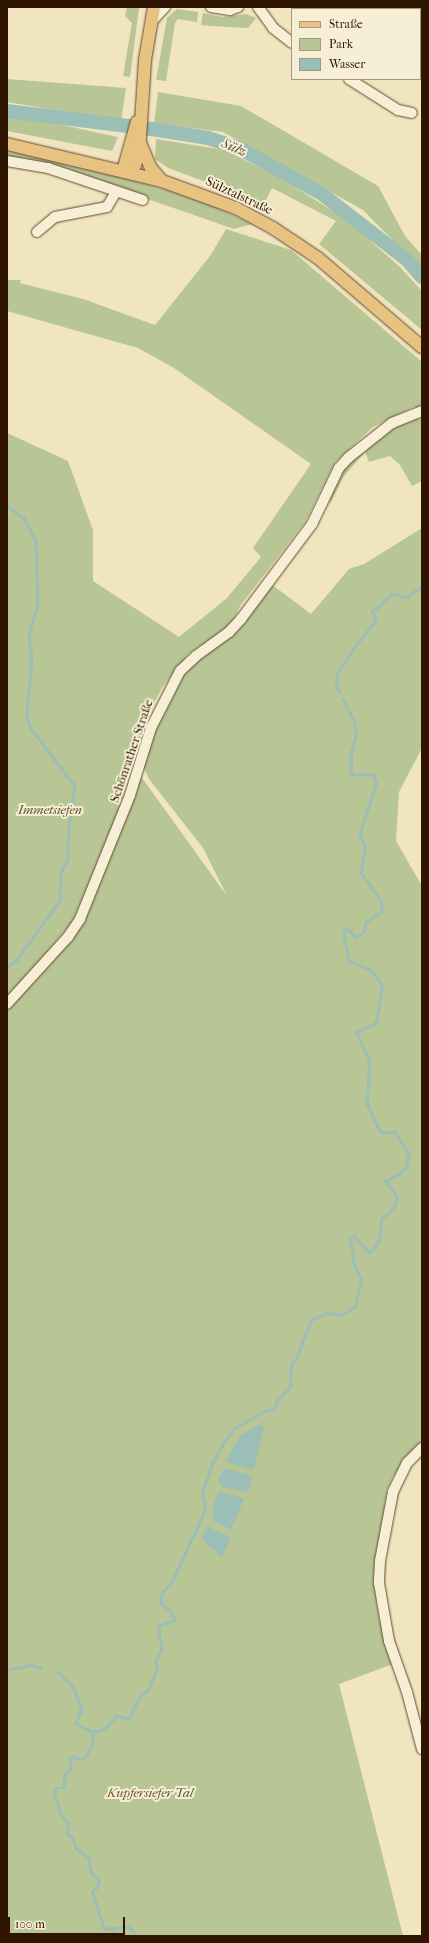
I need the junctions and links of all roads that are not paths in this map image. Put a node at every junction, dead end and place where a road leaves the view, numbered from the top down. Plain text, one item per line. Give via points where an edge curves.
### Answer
1 (146, 7) edge
2 (154, 7) edge
3 (166, 7) edge
4 (211, 7) edge
5 (238, 7) edge
6 (258, 7) edge
7 (151, 22) junction
8 (291, 42) edge
9 (351, 80) edge
10 (412, 113) dead end
11 (7, 144) edge
12 (135, 144) junction
13 (7, 161) edge
14 (125, 171) junction
15 (162, 181) junction
16 (116, 192) junction
17 (143, 200) dead end
18 (37, 232) dead end
19 (422, 347) edge
20 (422, 411) edge
21 (7, 1004) edge
22 (422, 1448) edge
23 (422, 1749) edge

1 - 7 street
2 - 7 main road
3 - 7 street
4 - 5 street via 230,10
6 - 8 street via 273,28
7 - 12 main road
9 - 10 street via 398,110
11 - 14 main road, Sülztalstraße
12 - 14 main road via 137,161
12 - 15 main road
13 - 16 street via 48,168
14 - 15 main road, Sülztalstraße
15 - 19 main road, Sülztalstraße via 236,208 286,237 336,272
16 - 17 street
16 - 18 street via 107,207 55,217
20 - 21 street, Schönrather Straße via 392,423 348,458 339,468 312,524 241,619 229,632 180,671 151,728 130,795 80,919 68,937
22 - 23 street via 407,1463 393,1492 380,1561 379,1583 389,1641 407,1692

